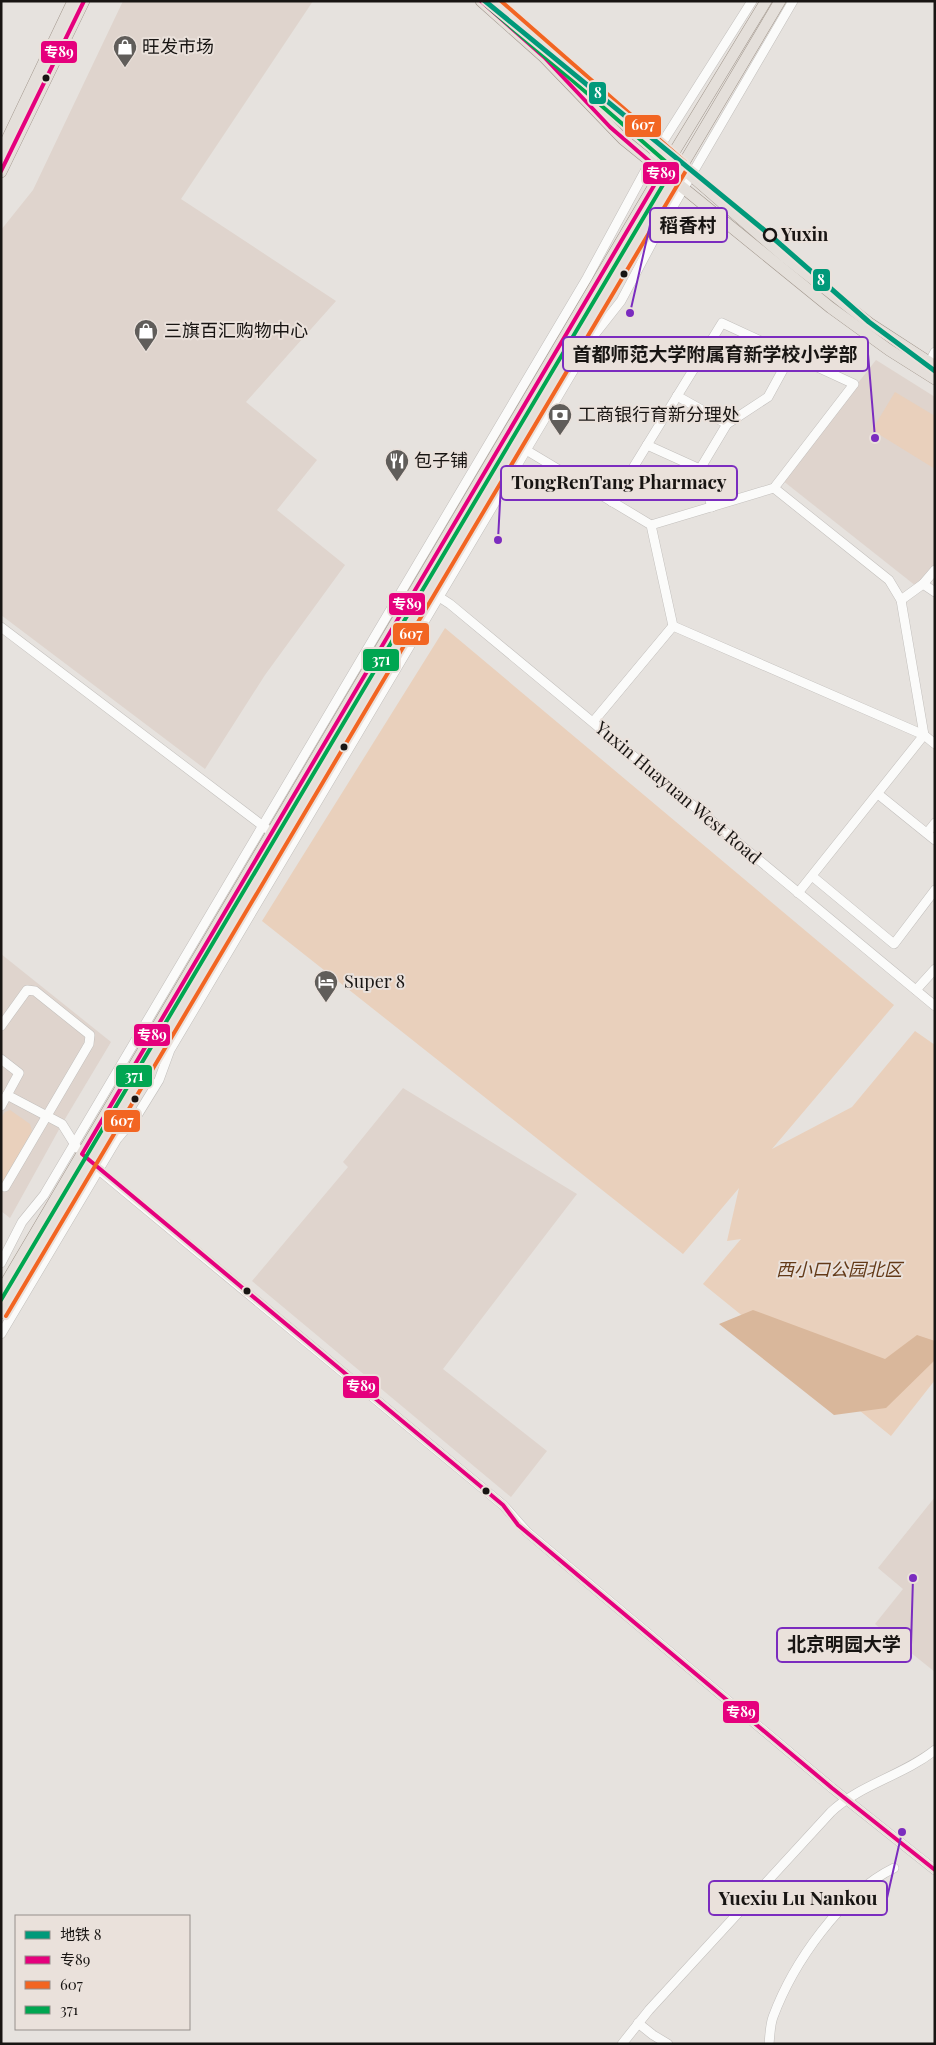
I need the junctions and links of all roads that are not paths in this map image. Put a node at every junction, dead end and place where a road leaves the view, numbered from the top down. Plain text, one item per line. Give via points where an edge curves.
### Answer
1 (73, 1) edge
2 (84, 1) edge
3 (481, 1) edge
4 (491, 1) edge
5 (752, 1) edge
6 (766, 1) edge
7 (780, 1) edge
8 (793, 1) edge
9 (659, 148) junction
10 (1, 152) edge
11 (671, 158) junction
12 (650, 162) junction
13 (680, 166) junction
14 (1, 172) edge
15 (662, 172) junction
16 (691, 176) junction
17 (673, 181) junction
18 (683, 190) junction
19 (935, 352) edge
20 (791, 355) junction
21 (932, 364) edge
22 (935, 379) edge
23 (677, 396) junction
24 (727, 424) junction
25 (647, 445) junction
26 (521, 447) junction
27 (700, 469) junction
28 (774, 488) junction
29 (612, 502) junction
30 (712, 507) junction
31 (651, 525) junction
32 (935, 570) edge
33 (419, 584) junction
34 (923, 584) junction
35 (935, 592) edge
36 (434, 593) junction
37 (901, 600) junction
38 (673, 626) junction
39 (1, 627) edge
40 (593, 722) junction
41 (924, 736) junction
42 (935, 744) edge
43 (878, 794) junction
44 (935, 823) edge
45 (267, 829) junction
46 (927, 833) junction
47 (282, 840) junction
48 (935, 840) edge
49 (812, 876) junction
50 (935, 890) edge
51 (798, 893) junction
52 (248, 918) junction
53 (213, 956) junction
54 (935, 969) edge
55 (916, 990) junction
56 (935, 1006) edge
57 (1, 1026) edge
58 (1, 1059) edge
59 (7, 1095) junction
60 (1, 1106) edge
61 (46, 1116) junction
62 (74, 1144) junction
63 (90, 1162) junction
64 (5, 1187) dead end
65 (1, 1263) edge
66 (1, 1290) edge
67 (1, 1312) edge
68 (1, 1334) edge
69 (935, 1750) edge
70 (847, 1800) junction
71 (894, 1868) dead end
72 (935, 1870) edge
73 (638, 2023) junction
74 (622, 2044) edge
75 (668, 2044) edge
76 (769, 2044) edge

1 - 10 main road
2 - 14 main road
3 - 12 main road via 544,57 610,127
4 - 9 main road
5 - 9 street
6 - 11 main road
7 - 13 main road
8 - 16 street
9 - 11 main road
9 - 12 street
11 - 13 main road
11 - 15 main road
12 - 15 main road
12 - 45 street via 587,278
13 - 16 main road
13 - 17 main road
15 - 17 main road
15 - 33 main road
16 - 18 street
16 - 21 main road via 850,309
17 - 18 main road
17 - 26 main road
18 - 22 main road via 831,308
18 - 26 street via 621,301 595,334
19 - 21 street
20 - 23 street via 722,323
20 - 24 street via 768,397
20 - 28 street via 854,384
23 - 24 street
23 - 25 street
24 - 27 street
25 - 27 street
25 - 29 street
26 - 29 street
26 - 36 main road
27 - 30 street
28 - 30 street
28 - 37 street via 889,580
29 - 31 street
30 - 31 street
31 - 38 street
32 - 34 street
33 - 36 street, Yuxin Huayuan West Road
33 - 45 main road
34 - 35 street
34 - 37 street
36 - 40 street, Yuxin Huayuan West Road
36 - 47 main road
36 - 52 street
37 - 41 street
38 - 40 street
38 - 41 street
39 - 45 street
40 - 51 street, Yuxin Huayuan West Road
41 - 42 street
41 - 43 street
43 - 46 street
43 - 49 street
44 - 46 street
45 - 47 street
45 - 62 street
45 - 63 main road
46 - 48 street
47 - 53 main road
49 - 50 street via 894,944
49 - 51 street
51 - 55 street, Yuxin Huayuan West Road
52 - 53 street
52 - 63 street via 170,1050 159,1080 138,1114 117,1139
53 - 63 main road
54 - 55 street
55 - 56 street, Yuxin Huayuan West Road
57 - 61 street via 27,990 35,990 90,1035 89,1044
58 - 59 street via 19,1073
59 - 60 street
59 - 61 street
61 - 62 street via 62,1124
61 - 64 street
62 - 63 street
62 - 65 street via 44,1195 22,1222
63 - 66 main road
63 - 67 main road
63 - 68 street
63 - 70 street
69 - 70 street
70 - 72 street
70 - 73 street via 826,1816
71 - 76 street via 876,1877 832,1917 806,1952 772,2018
73 - 74 street
73 - 75 street

